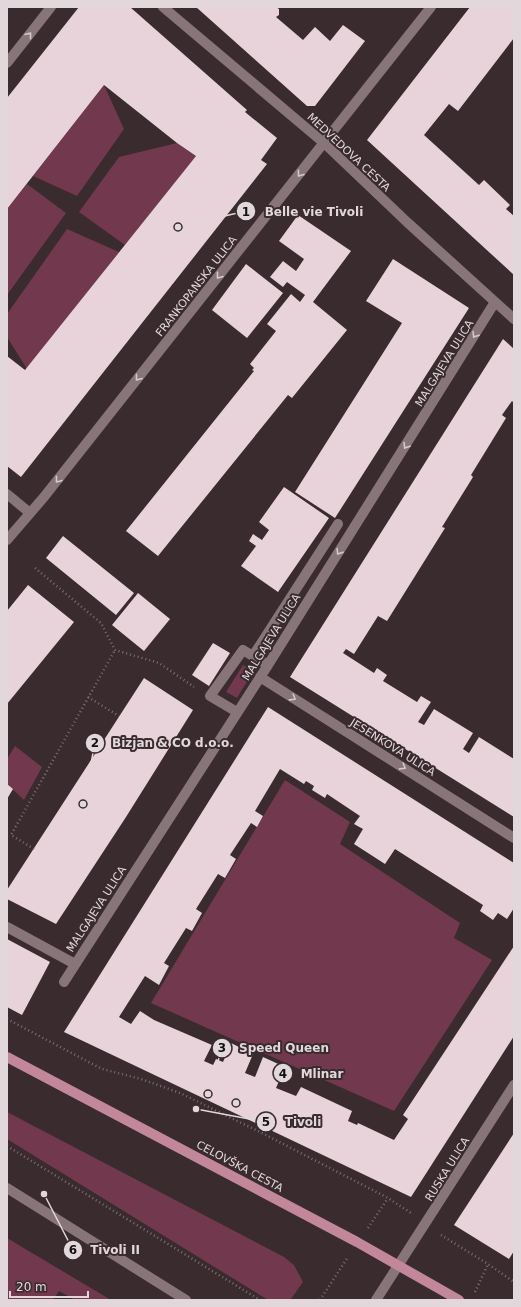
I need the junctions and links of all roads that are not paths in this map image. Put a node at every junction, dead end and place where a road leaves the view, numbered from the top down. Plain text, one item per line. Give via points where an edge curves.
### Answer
1 (51, 7) edge
2 (163, 7) edge
3 (431, 7) edge
4 (7, 63) edge
5 (324, 143) junction
6 (495, 302) junction
7 (514, 319) edge
8 (7, 494) edge
9 (30, 513) junction
10 (338, 524) dead end
11 (7, 540) edge
12 (253, 656) junction
13 (268, 665) junction
14 (260, 677) junction
15 (237, 712) junction
16 (514, 838) edge
17 (7, 927) edge
18 (75, 964) junction
19 (64, 982) dead end
20 (7, 1056) edge
21 (514, 1085) edge
22 (7, 1188) edge
23 (399, 1265) junction
24 (186, 1300) edge
25 (376, 1300) edge
26 (459, 1300) edge

4 -> 1 street
2 - 5 street, MEDVEDOVA CESTA
3 - 5 street, FRANKOPANSKA ULICA
5 - 6 street, MEDVEDOVA CESTA
5 -> 9 street, FRANKOPANSKA ULICA
6 - 7 street, MEDVEDOVA CESTA
6 -> 13 street, MALGAJEVA ULICA
8 - 9 street
9 - 11 street, FRANKOPANSKA ULICA
10 - 12 street
12 - 13 street
12 - 15 street via 243,650 210,696
13 - 14 street, MALGAJEVA ULICA
14 - 15 street, MALGAJEVA ULICA
14 -> 16 street, JESENKOVA ULICA
15 - 18 street, MALGAJEVA ULICA
17 - 18 street
18 - 19 street, MALGAJEVA ULICA
20 - 23 main road, CELOVŠKA CESTA
21 - 23 street, RUSKA ULICA
22 - 24 street
23 - 25 street, RUSKA ULICA
23 - 26 main road, CELOVŠKA CESTA

